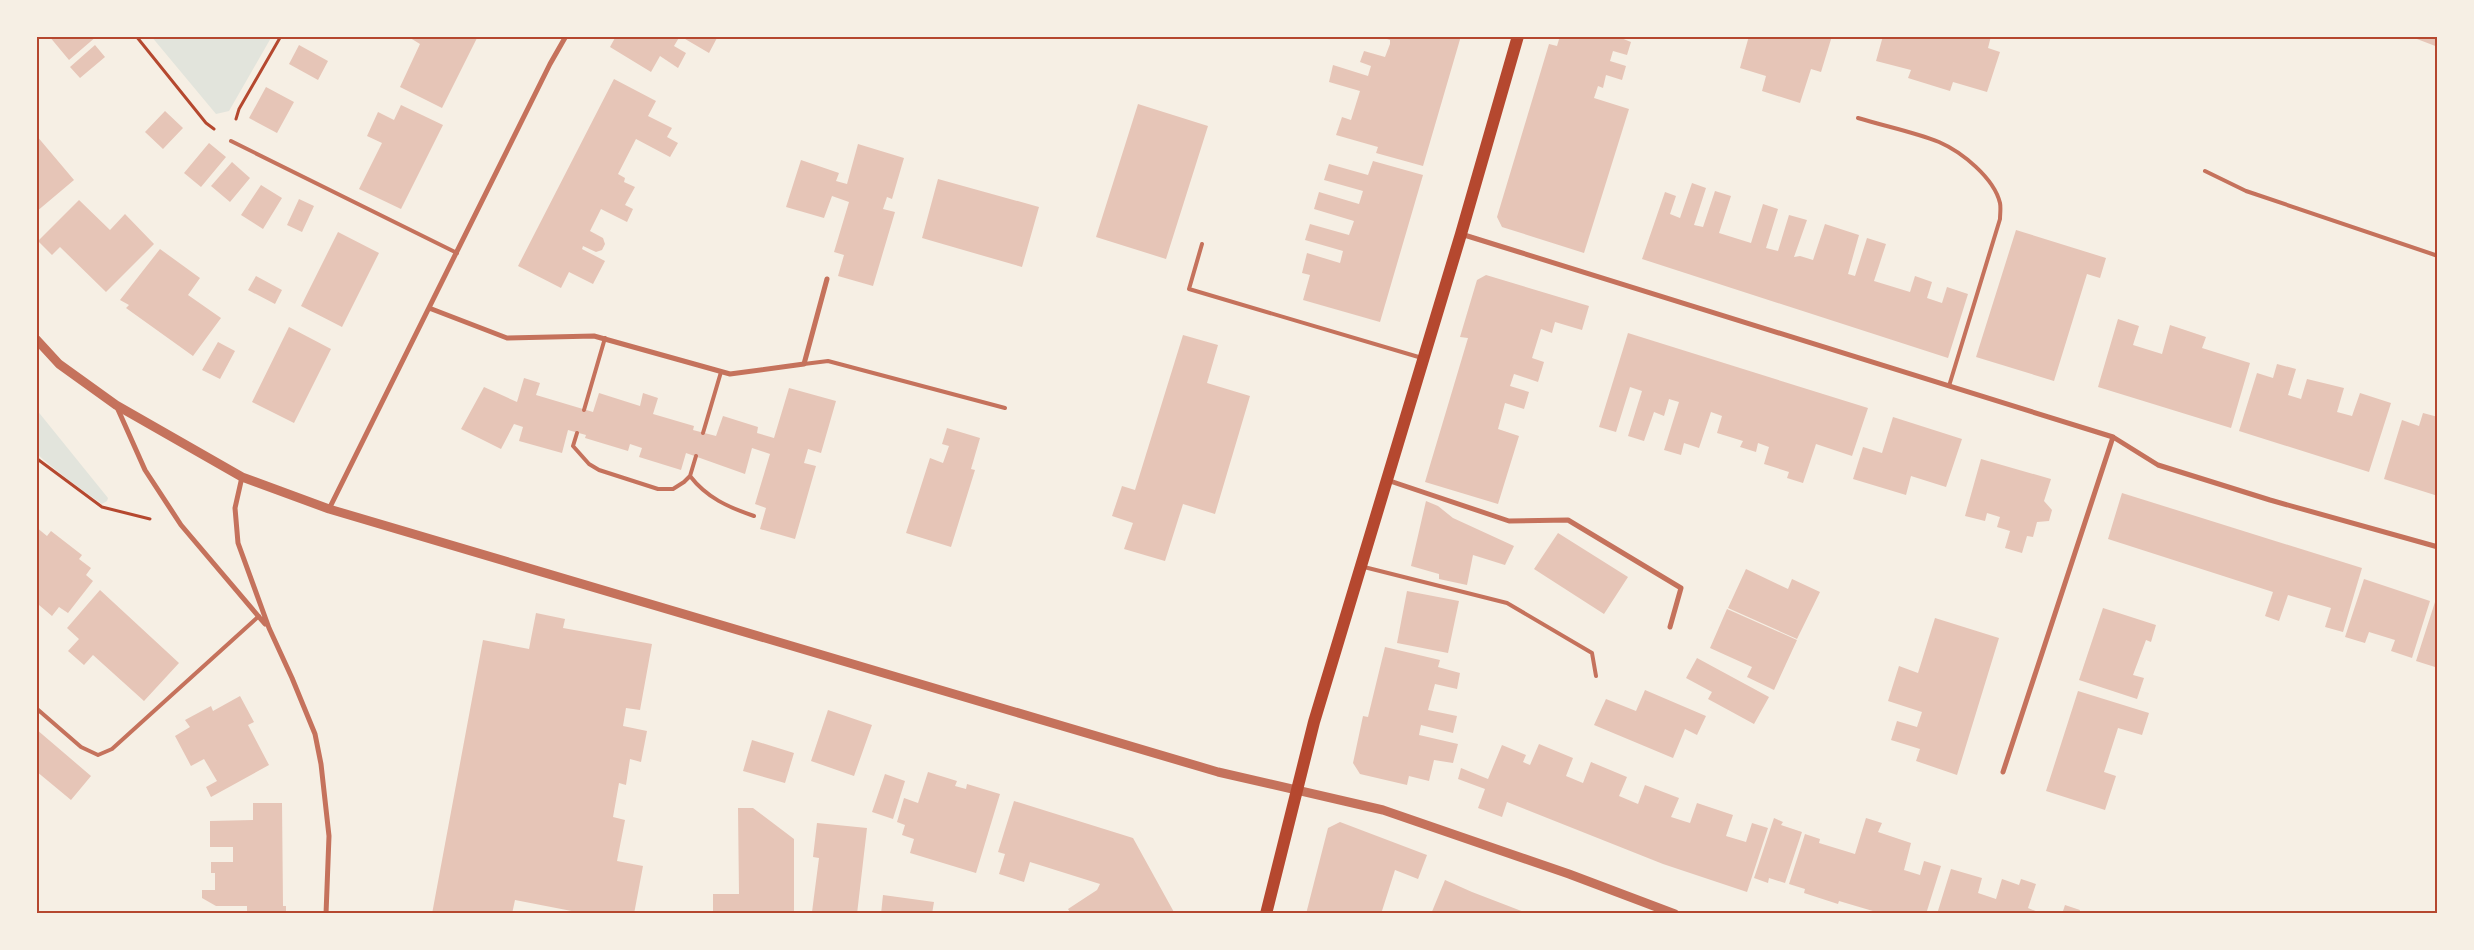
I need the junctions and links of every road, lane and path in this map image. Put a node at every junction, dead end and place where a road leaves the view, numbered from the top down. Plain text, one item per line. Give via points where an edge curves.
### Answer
1 (136, 36) edge
2 (281, 36) edge
3 (566, 36) edge
4 (1518, 36) edge
5 (1858, 118) dead end
6 (231, 141) junction
7 (2205, 171) dead end
8 (1461, 234) junction
9 (1202, 244) dead end
10 (457, 254) junction
11 (2438, 256) edge
12 (827, 279) dead end
13 (429, 308) junction
14 (605, 338) junction
15 (36, 339) edge
16 (1424, 358) junction
17 (804, 364) junction
18 (721, 372) junction
19 (1949, 386) junction
20 (116, 405) junction
21 (1005, 408) dead end
22 (584, 410) dead end
23 (577, 433) dead end
24 (703, 433) dead end
25 (2113, 437) junction
26 (696, 456) dead end
27 (36, 458) edge
28 (242, 476) junction
29 (690, 476) junction
30 (1387, 480) junction
31 (329, 509) junction
32 (754, 516) dead end
33 (181, 525) junction
34 (2438, 548) edge
35 (1361, 566) junction
36 (259, 616) junction
37 (1670, 626) dead end
38 (269, 628) junction
39 (1596, 676) dead end
40 (36, 708) edge
41 (2003, 772) dead end
42 (1297, 789) junction
43 (326, 914) edge
44 (1266, 914) edge
45 (1674, 914) edge

1 - 6 path via 206,123
2 - 6 path via 239,110
3 - 10 street
4 - 8 main road
5 - 19 lane via 1939,142 1952,149 1987,180 2000,204 2000,219
6 - 10 lane
7 - 11 lane via 2246,191
8 - 16 main road
8 - 19 street
9 - 16 lane via 1189,289
10 - 13 street
12 - 17 street
13 - 14 street via 507,338
13 - 31 street
14 - 18 street
14 - 22 lane
15 - 20 street via 59,364
16 - 30 main road
17 - 18 street via 730,374
17 - 21 lane via 828,361
18 - 24 lane
19 - 25 street
20 - 28 street
20 - 33 street via 145,470
23 - 29 lane via 574,446 589,464 599,470 658,489 673,488
25 - 34 street via 2158,464
25 - 41 street
26 - 29 lane
27 - 33 path via 102,507
28 - 31 street
28 - 38 street via 235,508 238,543
29 - 32 lane via 716,502
30 - 35 main road
30 - 37 street via 1509,521 1568,520 1681,588
31 - 42 street via 1218,772
33 - 36 street
35 - 39 lane via 1507,603 1592,653
35 - 42 main road
36 - 38 street
36 - 40 lane via 112,748 98,754 81,747
38 - 43 street via 315,734 321,764 329,836
42 - 44 main road
42 - 45 street via 1383,810

